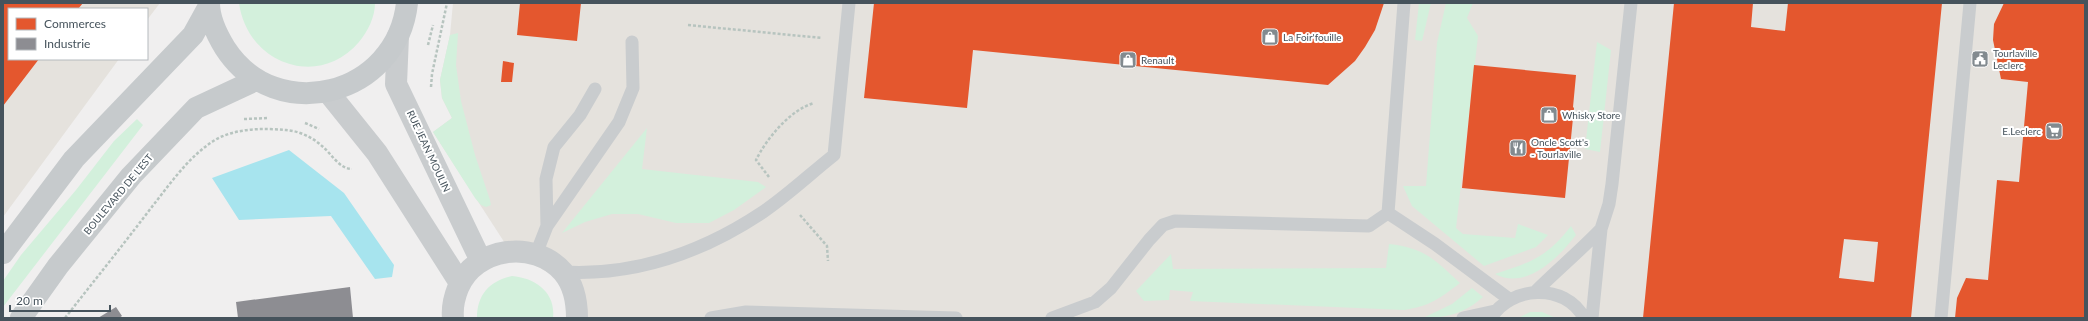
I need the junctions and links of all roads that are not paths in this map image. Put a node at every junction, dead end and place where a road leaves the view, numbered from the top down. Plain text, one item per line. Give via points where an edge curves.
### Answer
1 (849, 3) edge
2 (1404, 3) edge
3 (1631, 3) edge
4 (1970, 3) edge
5 (410, 4) edge
6 (209, 5) edge
7 (398, 36) junction
8 (632, 42) dead end
9 (256, 80) junction
10 (594, 89) dead end
11 (328, 92) junction
12 (1388, 213) junction
13 (547, 226) junction
14 (1601, 229) junction
15 (3, 253) edge
16 (536, 254) junction
17 (482, 261) junction
18 (563, 272) junction
19 (460, 283) junction
20 (1535, 292) junction
21 (1510, 299) junction
22 (1493, 314) edge
23 (21, 318) edge
24 (453, 318) edge
25 (577, 318) edge
26 (711, 318) edge
27 (956, 318) edge
28 (1052, 318) edge
29 (1463, 318) edge
30 (1584, 318) edge
31 (1592, 318) edge
32 (1941, 318) edge

1 - 18 lane via 834,155 763,212 714,240 678,256 602,273
2 - 12 lane
3 - 14 lane via 1612,184
4 - 32 lane
5 - 7 main road
6 - 9 main road via 221,42 233,60
6 - 15 main road via 193,35 74,159
7 - 11 main road via 381,62 357,81
7 - 17 street, RUE JEAN MOULIN via 396,84
8 - 13 lane via 633,88 619,122
9 - 11 main road via 279,90 303,94
9 - 23 main road, BOULEVARD DE L'EST via 196,108 131,176 58,266
10 - 13 lane via 580,115 554,147 546,179
11 - 19 street via 377,153
12 - 21 lane
12 - 28 lane via 1369,226 1176,221 1163,225 1112,288 1095,302
13 - 16 lane
14 - 20 lane
14 - 31 lane
16 - 17 street via 510,251 495,254
16 - 18 street
17 - 19 street
18 - 25 street via 572,286 577,304
19 - 24 street via 454,298
20 - 21 lane
20 - 30 lane via 1553,294 1569,302
21 - 22 lane
22 - 29 lane
26 - 27 lane via 746,312

